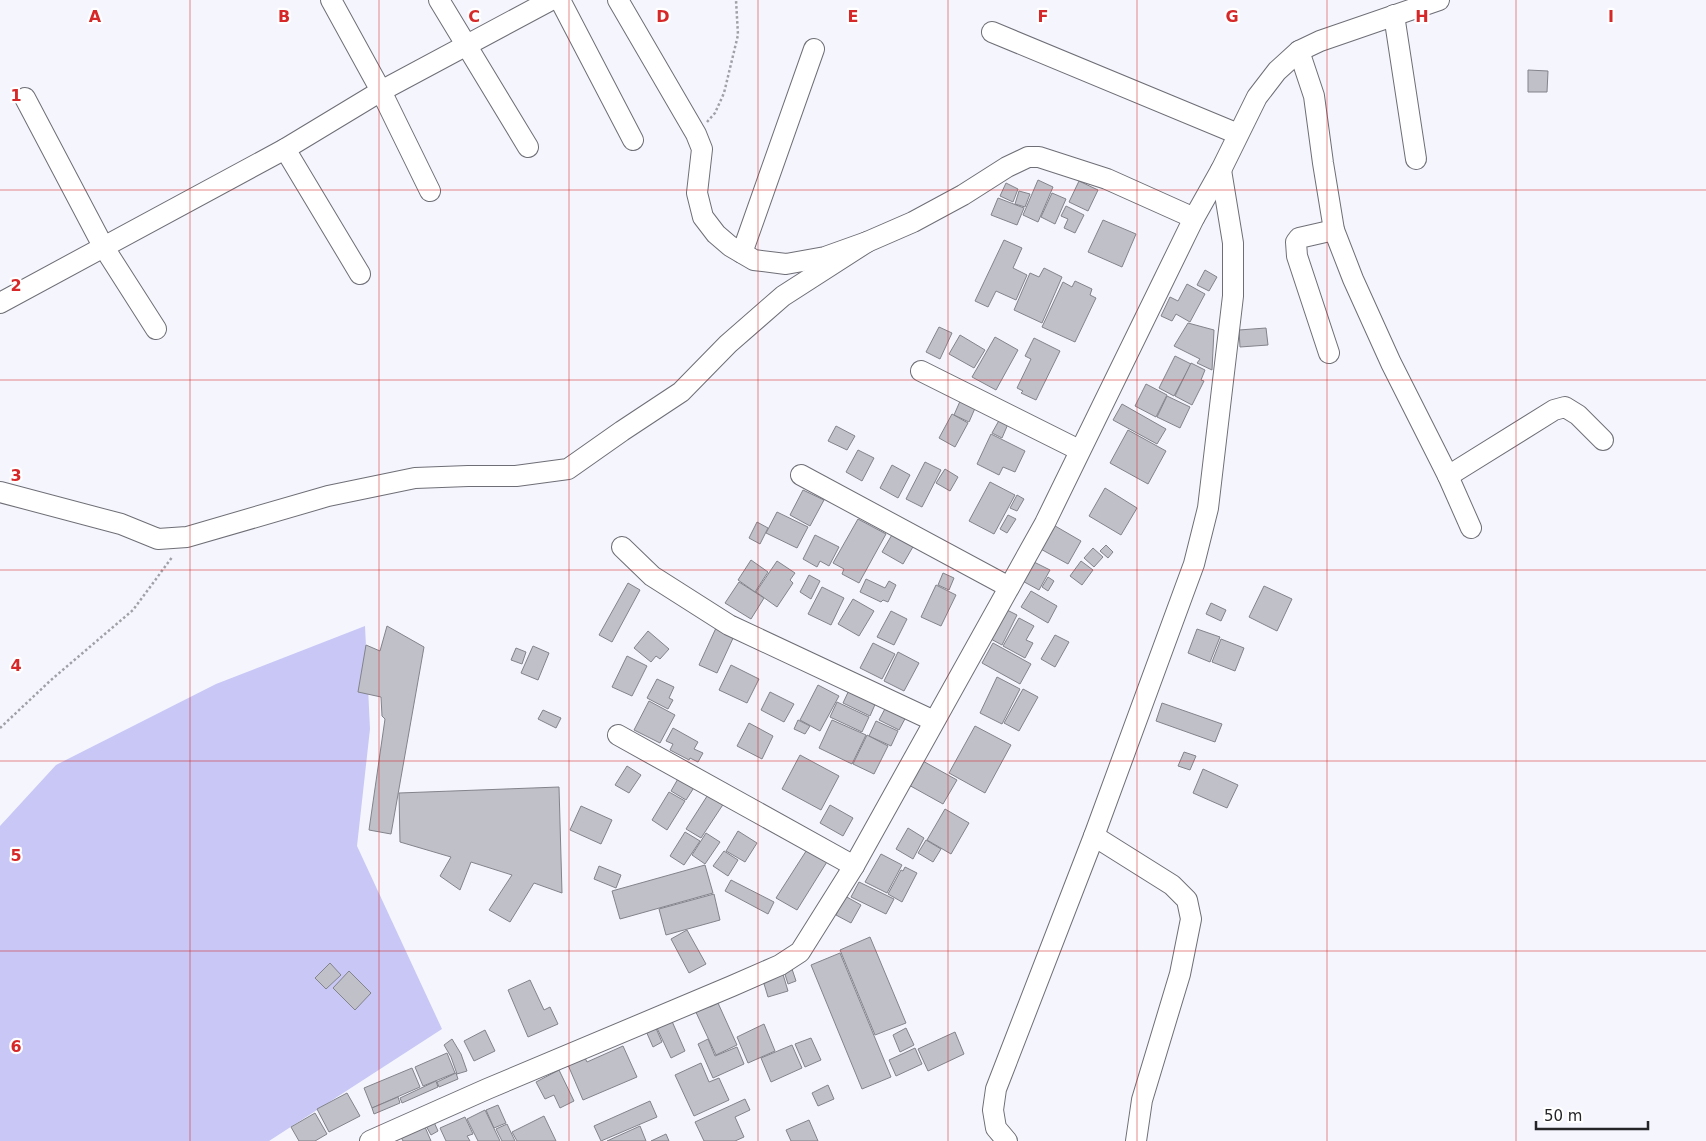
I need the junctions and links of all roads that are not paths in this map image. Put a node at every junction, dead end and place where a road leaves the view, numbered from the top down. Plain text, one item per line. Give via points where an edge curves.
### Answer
1 (331, 0) edge
2 (439, 0) edge
3 (551, 0) edge
4 (560, 0) edge
5 (618, 0) edge
6 (1439, 0) edge
7 (1394, 16) junction
8 (992, 32) dead end
9 (466, 46) junction
10 (814, 49) dead end
11 (1299, 51) junction
12 (381, 91) junction
13 (25, 98) dead end
14 (1238, 134) junction
15 (633, 140) dead end
16 (528, 147) dead end
17 (285, 149) junction
18 (1416, 160) dead end
19 (1221, 170) junction
20 (430, 191) dead end
21 (1194, 218) junction
22 (1334, 230) junction
23 (867, 242) junction
24 (103, 246) junction
25 (742, 253) junction
26 (360, 274) dead end
27 (0, 303) edge
28 (156, 329) dead end
29 (1329, 353) dead end
30 (921, 371) dead end
31 (1603, 440) dead end
32 (1080, 450) junction
33 (801, 475) dead end
34 (1448, 476) junction
35 (0, 492) edge
36 (1471, 528) dead end
37 (622, 547) dead end
38 (1009, 587) junction
39 (934, 721) junction
40 (618, 735) dead end
41 (1094, 836) junction
42 (854, 866) junction
43 (370, 1141) edge
44 (1007, 1141) edge
45 (1136, 1141) edge

1 - 12 street
2 - 9 street
3 - 9 street
4 - 15 street
5 - 25 street via 696,134 702,150 697,193 703,217 716,234
6 - 7 street
7 - 11 street via 1320,40
7 - 18 street
8 - 14 street
9 - 12 street
9 - 16 street
10 - 25 street
11 - 14 street via 1257,96
11 - 22 street via 1314,96
12 - 17 street
12 - 20 street
13 - 24 street
14 - 19 street
17 - 24 street
17 - 26 street
19 - 21 street
19 - 41 street via 1233,243 1233,296 1208,508 1194,564
21 - 23 street via 1107,179 1039,157 1028,157 913,222
21 - 32 street
22 - 29 street via 1299,238 1296,242 1297,256
22 - 34 street via 1391,363
23 - 25 street via 824,257 786,264 754,260
23 - 35 street via 783,296 728,344 681,392 568,469 516,476 415,478 328,496 187,537 158,539 121,524
24 - 27 street
24 - 28 street
30 - 32 street
31 - 34 street via 1565,407 1554,410
32 - 38 street via 1045,523
33 - 38 street
34 - 36 street
37 - 39 street via 652,576 729,625
38 - 39 street
39 - 42 street
40 - 42 street
41 - 44 street via 996,1089 993,1110 996,1128
41 - 45 street via 1172,885 1187,900 1191,919 1180,974 1142,1100
42 - 43 street via 800,952 780,965

